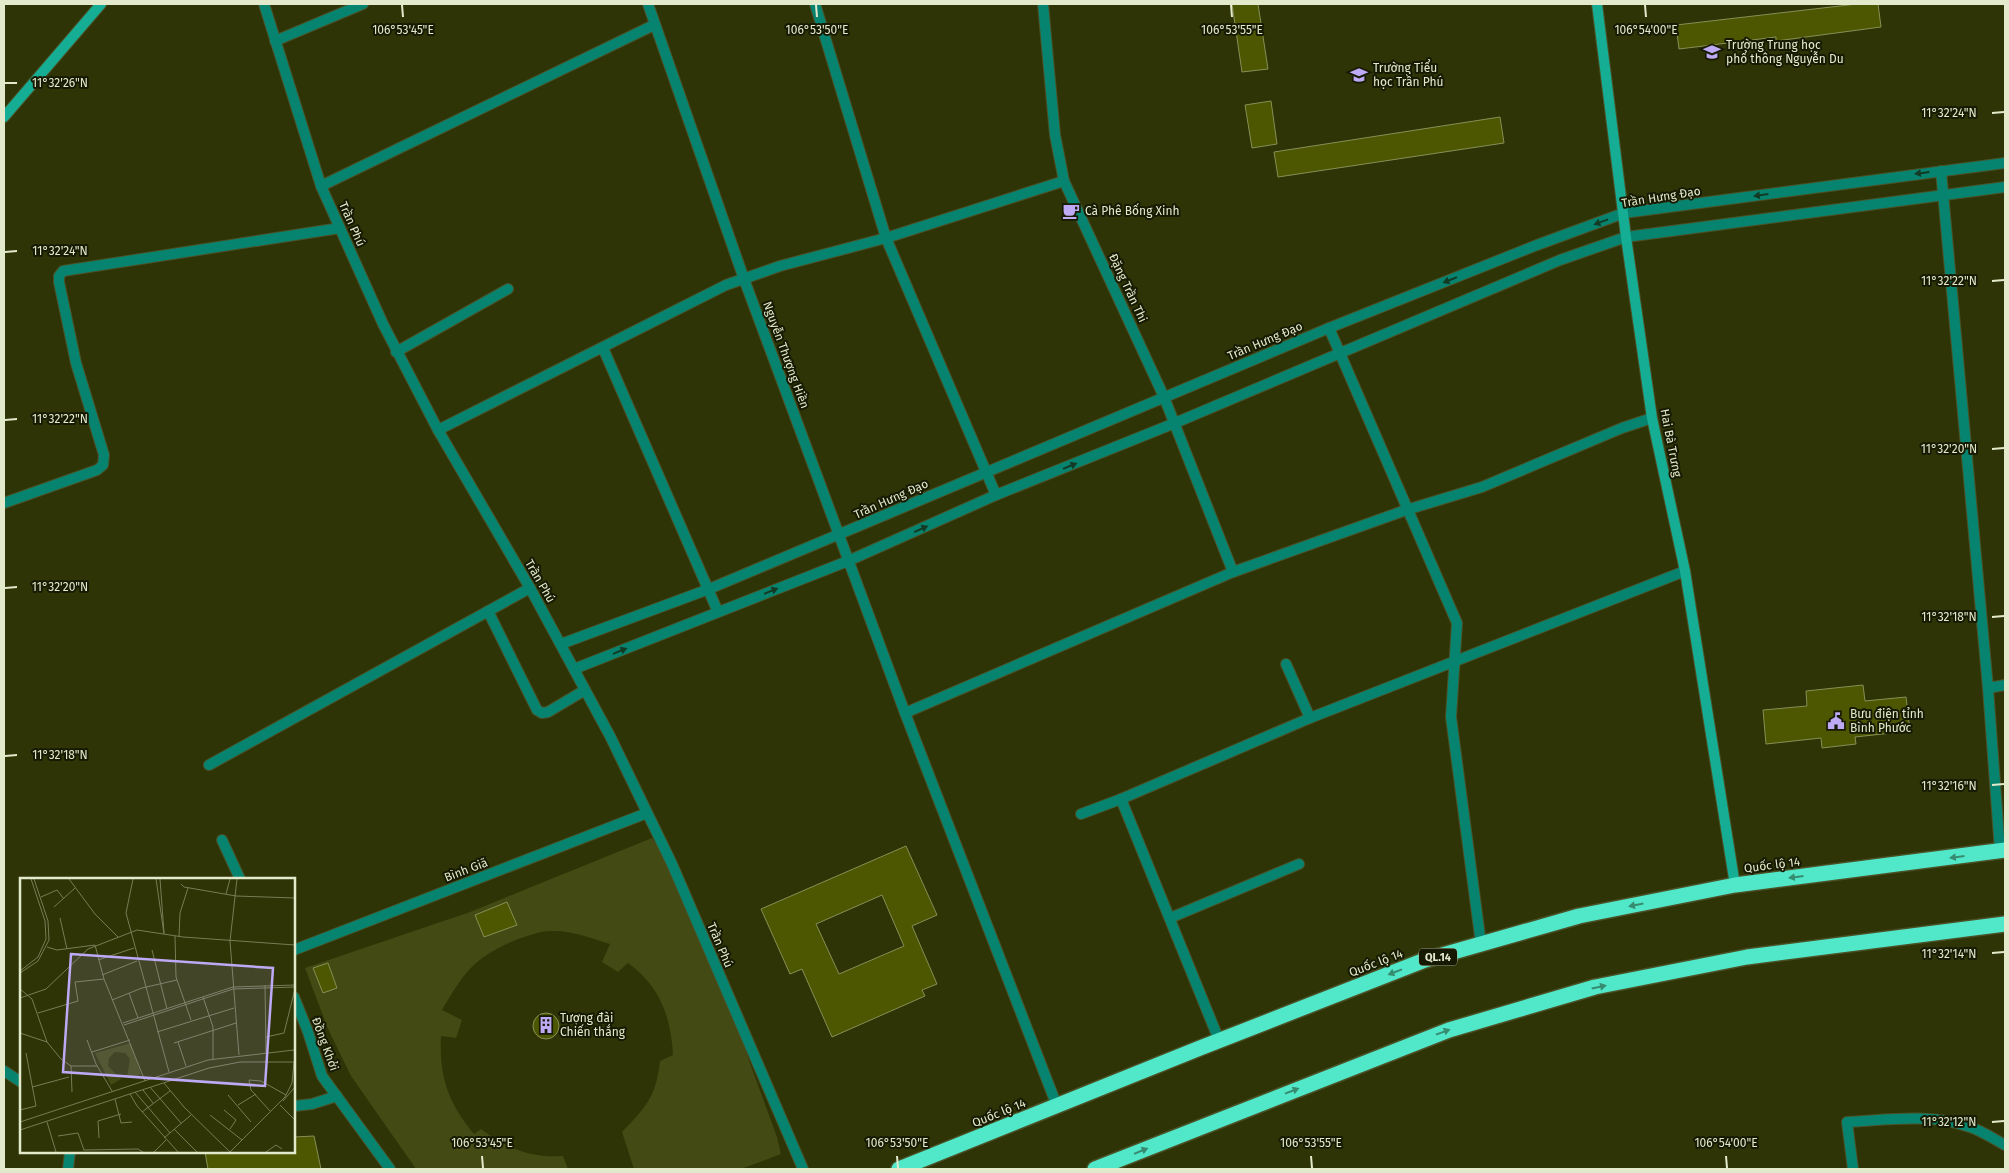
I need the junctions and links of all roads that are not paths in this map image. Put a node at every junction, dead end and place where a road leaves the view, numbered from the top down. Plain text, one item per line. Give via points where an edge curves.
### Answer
1 (101, 4) edge
2 (264, 4) edge
3 (363, 4) edge
4 (648, 4) edge
5 (815, 4) edge
6 (1043, 4) edge
7 (1597, 4) edge
8 (654, 25) junction
9 (275, 41) junction
10 (4, 117) edge
11 (2005, 163) edge
12 (1941, 171) junction
13 (1064, 180) junction
14 (321, 186) junction
15 (2005, 187) edge
16 (1944, 194) junction
17 (1624, 214) junction
18 (340, 228) junction
19 (1626, 237) junction
20 (886, 238) junction
21 (744, 278) junction
22 (508, 289) dead end
23 (1329, 328) junction
24 (602, 348) junction
25 (396, 352) junction
26 (1340, 352) junction
27 (1164, 397) junction
28 (1652, 418) junction
29 (1175, 423) junction
30 (438, 430) junction
31 (985, 471) junction
32 (996, 496) junction
33 (4, 503) edge
34 (1406, 510) junction
35 (838, 535) junction
36 (848, 561) junction
37 (1685, 570) junction
38 (1233, 572) junction
39 (530, 588) junction
40 (708, 588) junction
41 (488, 611) junction
42 (718, 612) junction
43 (561, 644) junction
44 (1453, 660) junction
45 (1286, 664) dead end
46 (574, 669) junction
47 (2005, 686) edge
48 (1988, 688) junction
49 (585, 690) junction
50 (905, 713) junction
51 (1310, 718) junction
52 (209, 765) dead end
53 (1121, 799) junction
54 (647, 814) junction
55 (1081, 814) dead end
56 (222, 840) dead end
57 (2003, 851) edge
58 (1299, 864) dead end
59 (240, 878) edge
60 (1735, 885) junction
61 (1170, 918) junction
62 (2005, 924) edge
63 (1481, 944) junction
64 (295, 950) edge
65 (295, 1000) edge
66 (1219, 1040) junction
67 (4, 1071) edge
68 (20, 1081) edge
69 (337, 1096) junction
70 (295, 1106) edge
71 (1057, 1106) junction
72 (2005, 1145) edge
73 (70, 1153) edge
74 (68, 1169) edge
75 (390, 1169) edge
76 (802, 1169) edge
77 (900, 1169) edge
78 (1095, 1169) edge
79 (1853, 1169) edge

1 - 10 street
2 - 9 street, Trần Phú
3 - 9 street
4 - 8 street, Nguyễn Thượng Hiền
5 - 20 street
6 - 13 street, Đặng Trần Thi via 1055,134
7 - 17 street, Hai Bà Trưng
8 - 14 street
8 - 21 street, Nguyễn Thượng Hiền
9 - 14 street, Trần Phú
11 - 12 street, Trần Hưng Đạo
12 - 16 street
12 -> 17 street, Trần Hưng Đạo
13 - 20 street
13 - 27 street, Đặng Trần Thi
14 - 18 street, Trần Phú
15 - 16 street
16 - 19 street
16 - 48 street
17 - 19 street, Hai Bà Trưng
17 -> 23 street, Trần Hưng Đạo
18 - 25 street, Trần Phú
18 - 33 street via 63,271 59,282 76,363 104,455 103,465 97,470
19 - 26 street via 1560,260
19 - 28 street, Hai Bà Trưng
20 - 21 street
20 - 31 street
21 - 24 street
21 - 35 street, Nguyễn Thượng Hiền
22 - 25 street
23 - 26 street
23 - 27 street, Trần Hưng Đạo
24 - 30 street
24 - 40 street
25 - 30 street, Trần Phú
26 - 29 street
26 - 34 street
27 - 29 street, Đặng Trần Thi
27 - 31 street, Trần Hưng Đạo
28 - 34 street via 1482,487
28 - 37 street, Hai Bà Trưng
32 -> 29 street
29 - 38 street, Đặng Trần Thi
30 - 39 street, Trần Phú
31 - 32 street
31 - 35 street, Trần Hưng Đạo
36 -> 32 street
34 - 38 street
34 - 44 street via 1457,623
35 - 36 street, Nguyễn Thượng Hiền
35 - 40 street, Trần Hưng Đạo
42 -> 36 street
36 - 50 street, Nguyễn Thượng Hiền
37 - 44 street
37 - 60 street, Hai Bà Trưng
38 - 50 street
39 - 41 street
39 - 43 street, Trần Phú
40 - 42 street
40 - 43 street, Trần Hưng Đạo
41 - 49 street via 537,710 548,712
41 - 52 street
46 -> 42 street
43 - 46 street, Trần Phú
44 - 51 street
44 - 63 street via 1451,717
45 - 51 street
46 - 49 street, Trần Phú
47 - 48 street
48 - 57 street
49 - 54 street, Trần Phú
50 - 71 street, Nguyễn Thượng Hiền
51 - 53 street
53 - 55 street
53 - 61 street
54 - 64 street, Bình Giã
54 - 76 street, Trần Phú via 672,864
56 - 59 street
57 -> 60 highway, Quốc lộ 14 / QL.14
58 - 61 street
60 -> 63 highway, Quốc lộ 14 / QL.14 via 1579,916
61 - 66 street
78 -> 62 highway via 1449,1030 1595,987 1747,958
63 -> 66 highway, Quốc lộ 14 / QL.14 via 1426,960
65 - 69 street, Đồng Khởi via 322,1076
66 - 71 highway, Quốc lộ 14 / QL.14
67 - 68 street
69 - 70 street
69 - 75 street, Đồng Khởi
71 - 77 highway, Quốc lộ 14 / QL.14
72 - 79 street via 1972,1128 1948,1121 1922,1118 1847,1122
73 - 74 street

